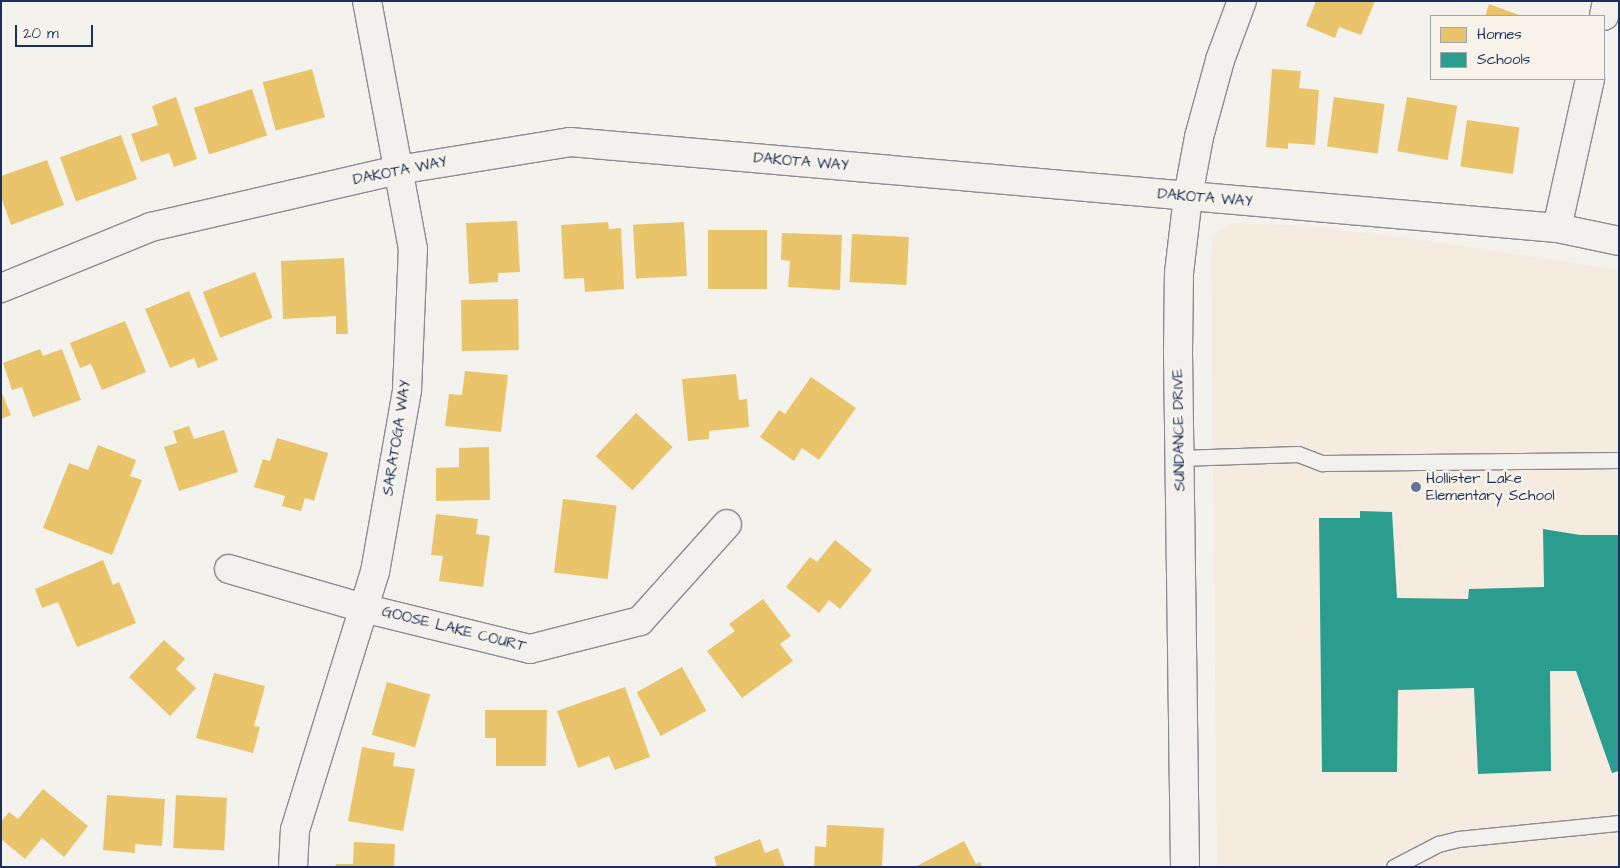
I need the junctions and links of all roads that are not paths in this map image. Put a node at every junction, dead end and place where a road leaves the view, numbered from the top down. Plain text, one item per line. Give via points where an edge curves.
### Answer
1 (367, 1) edge
2 (1242, 1) edge
3 (1607, 1) edge
4 (1604, 15) edge
5 (1590, 80) edge
6 (398, 170) junction
7 (1188, 196) junction
8 (1557, 228) junction
9 (1619, 241) edge
10 (1, 288) edge
11 (1179, 458) junction
12 (1619, 460) edge
13 (727, 524) dead end
14 (229, 569) dead end
15 (364, 608) junction
16 (1619, 824) edge
17 (292, 867) edge
18 (1185, 867) edge
19 (1394, 867) edge

1 - 6 street, SARATOGA WAY
2 - 7 street, SUNDANCE DRIVE via 1220,60 1199,138
3 - 4 street
5 - 8 street
6 - 7 street, DAKOTA WAY via 570,142
6 - 10 street, DAKOTA WAY via 151,227
6 - 15 street, SARATOGA WAY via 413,249 407,390 374,572
7 - 8 street, DAKOTA WAY
7 - 11 street, SUNDANCE DRIVE via 1179,273
8 - 9 street, DAKOTA WAY
11 - 12 lane via 1298,454 1322,463
11 - 18 street, SUNDANCE DRIVE
13 - 15 street, GOOSE LAKE COURT via 640,621 530,649
14 - 15 street, GOOSE LAKE COURT
15 - 17 street, SARATOGA WAY via 295,830
16 - 19 lane via 1458,839 1438,844

